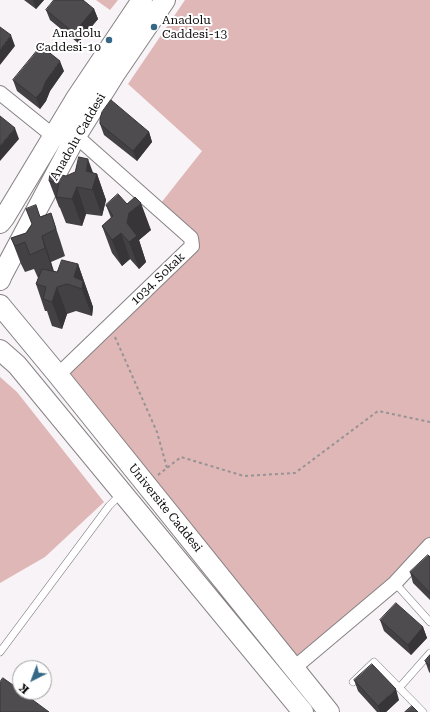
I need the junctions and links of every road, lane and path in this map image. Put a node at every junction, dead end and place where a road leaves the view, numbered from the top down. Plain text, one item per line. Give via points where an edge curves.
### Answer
1 (142, 0) edge
2 (165, 0) edge
3 (0, 93) edge
4 (76, 136) junction
5 (53, 137) junction
6 (0, 223) edge
7 (0, 280) edge
8 (0, 305) edge
9 (110, 325) junction
10 (0, 350) edge
11 (58, 375) junction
12 (430, 422) edge
13 (167, 468) junction
14 (146, 484) junction
15 (122, 492) junction
16 (430, 545) edge
17 (396, 583) junction
18 (430, 622) edge
19 (0, 652) edge
20 (430, 653) edge
21 (294, 668) junction
22 (353, 682) dead end
23 (399, 688) junction
24 (303, 712) edge
25 (329, 712) edge
26 (423, 712) edge

1 - 5 street, Anadolu Caddesi
2 - 4 street, Anadolu Caddesi
3 - 5 street
4 - 7 street, Anadolu Caddesi
4 - 9 street, 1034. Sokak via 191,238 192,246
5 - 6 street, Anadolu Caddesi
8 - 11 street, Universite Caddesi
9 - 11 street, 1034. Sokak
9 - 13 path via 157,432
10 - 15 street, Universite Caddesi via 17,365
11 - 14 street, Universite Caddesi
12 - 13 path via 378,411 295,473 244,476 181,457
13 - 14 path
14 - 21 street, Universite Caddesi
15 - 19 lane
15 - 24 street, Universite Caddesi
16 - 17 street
17 - 18 lane
17 - 21 street
20 - 23 lane
21 - 25 street, Universite Caddesi
22 - 23 lane via 374,662
23 - 26 lane

